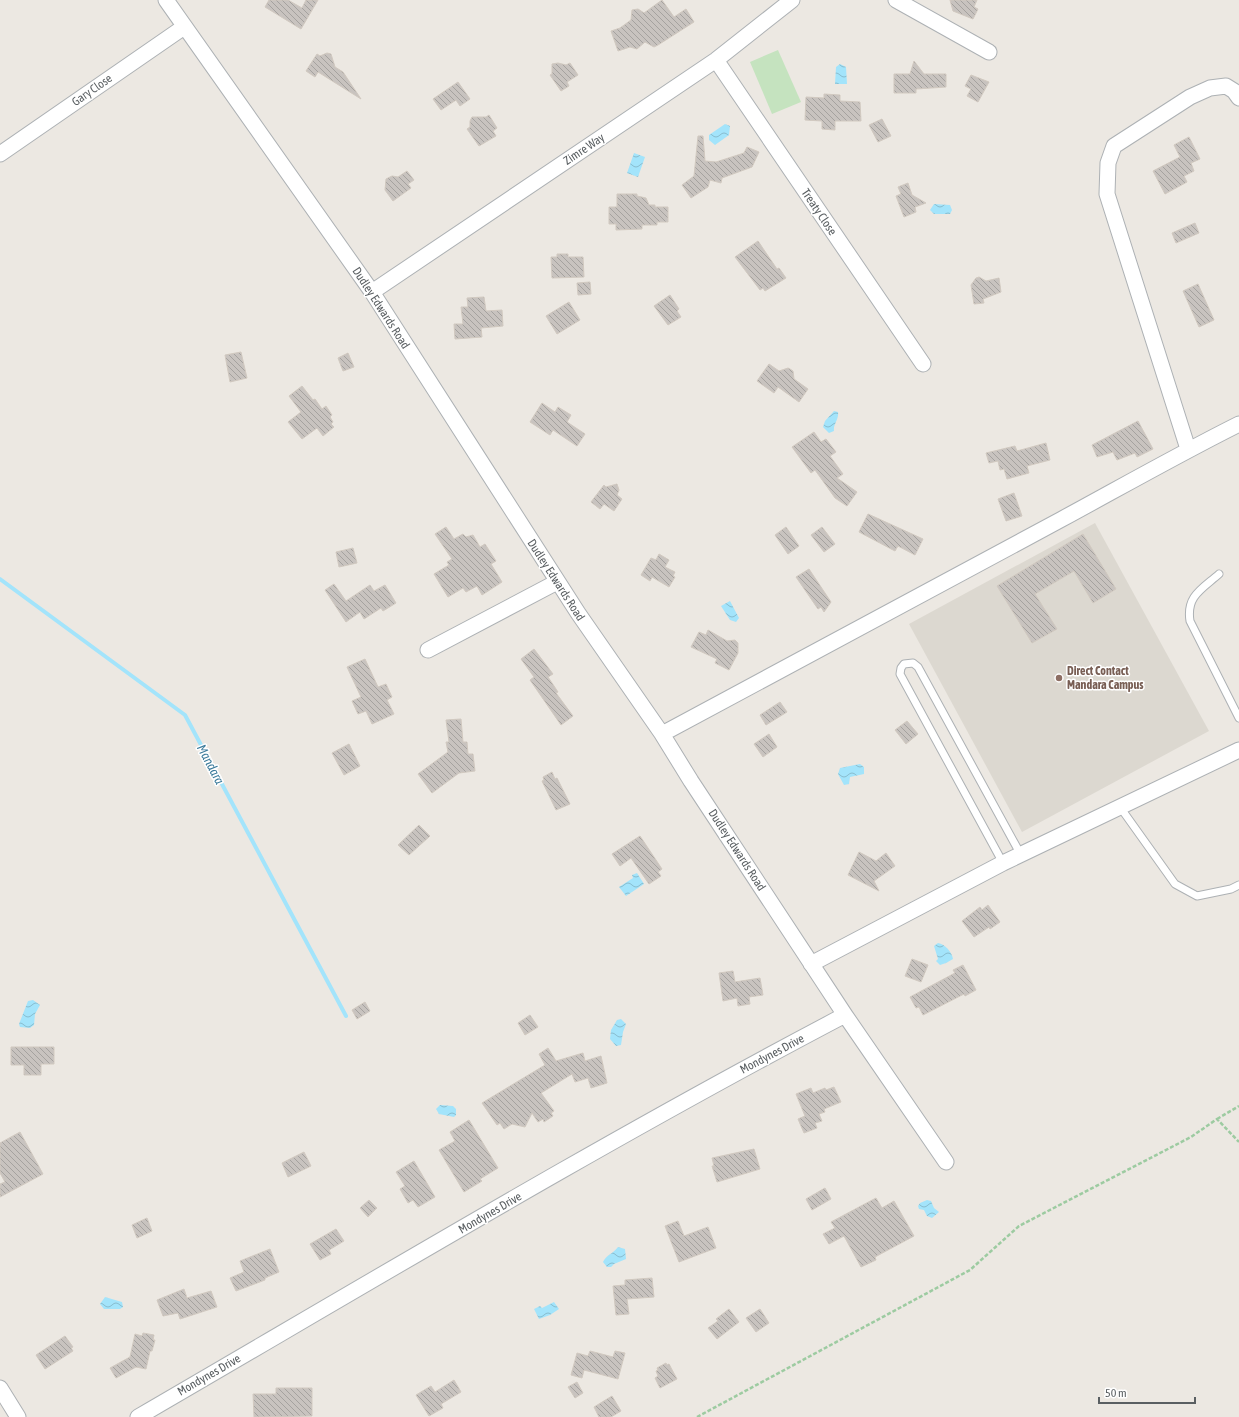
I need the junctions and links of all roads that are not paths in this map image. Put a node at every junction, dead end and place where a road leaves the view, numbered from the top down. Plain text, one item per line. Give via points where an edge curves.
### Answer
1 (166, 0) edge
2 (792, 0) edge
3 (896, 0) edge
4 (184, 27) junction
5 (989, 52) dead end
6 (716, 60) junction
7 (1239, 98) edge
8 (0, 154) edge
9 (372, 292) junction
10 (923, 364) dead end
11 (1239, 424) edge
12 (1188, 449) junction
13 (1219, 574) dead end
14 (558, 582) junction
15 (428, 650) dead end
16 (1239, 718) edge
17 (662, 734) junction
18 (1239, 750) edge
19 (1120, 807) junction
20 (1021, 855) junction
21 (1003, 864) junction
22 (1239, 885) edge
23 (811, 964) junction
24 (845, 1016) junction
25 (946, 1162) dead end
26 (0, 1388) edge
27 (18, 1417) edge
28 (138, 1417) edge

1 - 4 street, Dudley Edwards Road
2 - 6 street, Zimre Way
3 - 5 street
4 - 8 street, Gary Close
4 - 9 street, Dudley Edwards Road
6 - 9 street, Zimre Way
6 - 10 street, Treaty Close
7 - 12 street via 1226,86 1210,88 1190,97 1114,146 1108,164 1107,194
9 - 14 street, Dudley Edwards Road
11 - 12 street
12 - 17 street
13 - 16 lane via 1193,598 1189,610 1190,621
14 - 15 street
14 - 17 street, Dudley Edwards Road
17 - 23 street, Dudley Edwards Road
18 - 19 street
19 - 20 street
19 - 22 lane via 1175,884 1197,896
20 - 21 street
20 - 21 lane via 918,667 913,663 907,663 901,668 900,674
21 - 23 street
23 - 24 street, Dudley Edwards Road
24 - 25 street, Dudley Edwards Road
24 - 28 street, Mondynes Drive via 759,1060
26 - 27 street

